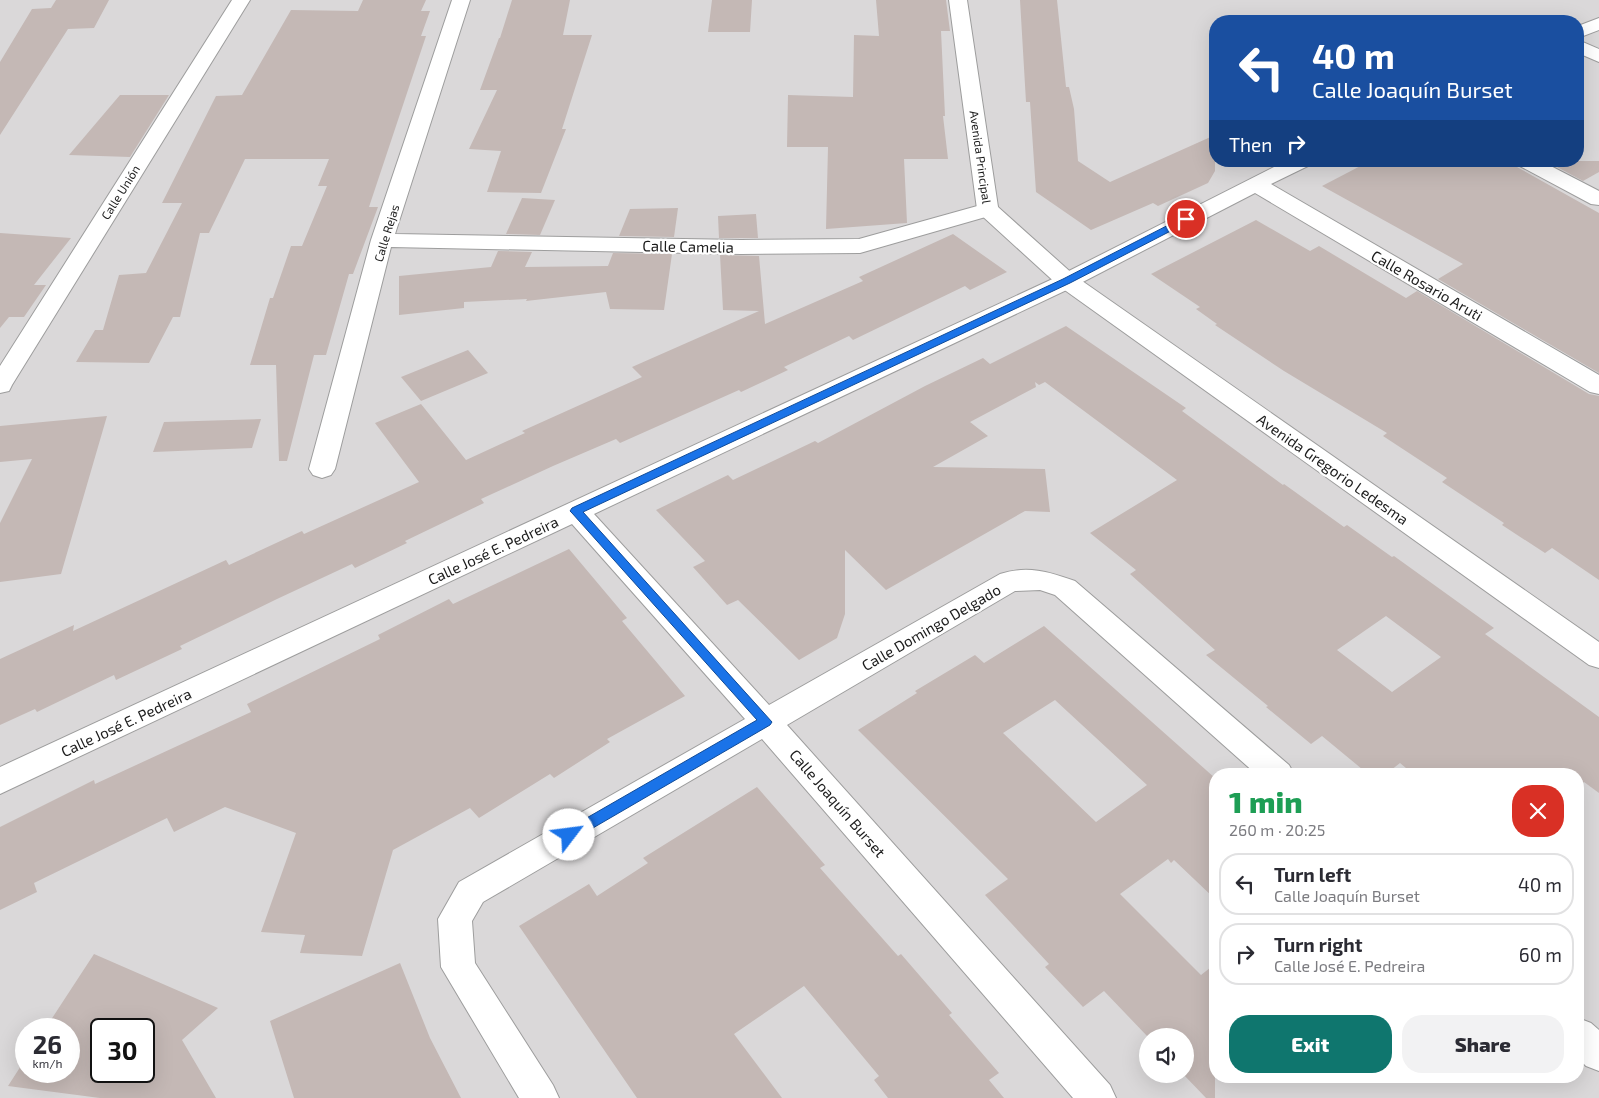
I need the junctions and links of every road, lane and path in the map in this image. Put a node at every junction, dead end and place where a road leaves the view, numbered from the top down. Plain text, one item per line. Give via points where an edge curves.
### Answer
1 (240, 0) edge
2 (461, 0) edge
3 (958, 0) edge
4 (1599, 23) edge
5 (1584, 29) edge
6 (1584, 49) edge
7 (1599, 56) edge
8 (1290, 167) edge
9 (1537, 167) edge
10 (1255, 184) junction
11 (1599, 199) edge
12 (988, 209) junction
13 (382, 240) junction
14 (1067, 281) junction
15 (0, 385) edge
16 (1599, 386) edge
17 (322, 469) dead end
18 (576, 511) junction
19 (1599, 657) edge
20 (765, 722) junction
21 (1271, 768) edge
22 (0, 781) edge
23 (1584, 1040) edge
24 (1599, 1054) edge
25 (540, 1098) edge
26 (1097, 1098) edge

1 - 15 street, Calle Unión
2 - 13 street, Calle Rejas
3 - 12 street, Avenida Principal
4 - 5 street
6 - 7 street
8 - 10 street, Calle José E. Pedreira
9 - 11 street
10 - 14 street, Calle José E. Pedreira
10 - 16 street, Calle Rosario Aruti
12 - 13 street, Calle Camelia via 860,246
12 - 14 street, Avenida Principal
13 - 17 street, Calle Rejas
14 - 18 street, Calle José E. Pedreira
14 - 19 street, Avenida Gregorio Ledesma
18 - 20 street, Calle Joaquín Burset
18 - 22 street, Calle José E. Pedreira
20 - 21 street, Calle Domingo Delgado via 1010,581 1041,580 1065,588
20 - 25 street, Calle Domingo Delgado via 471,892 455,919 458,967
20 - 26 street, Calle Joaquín Burset
23 - 24 street

